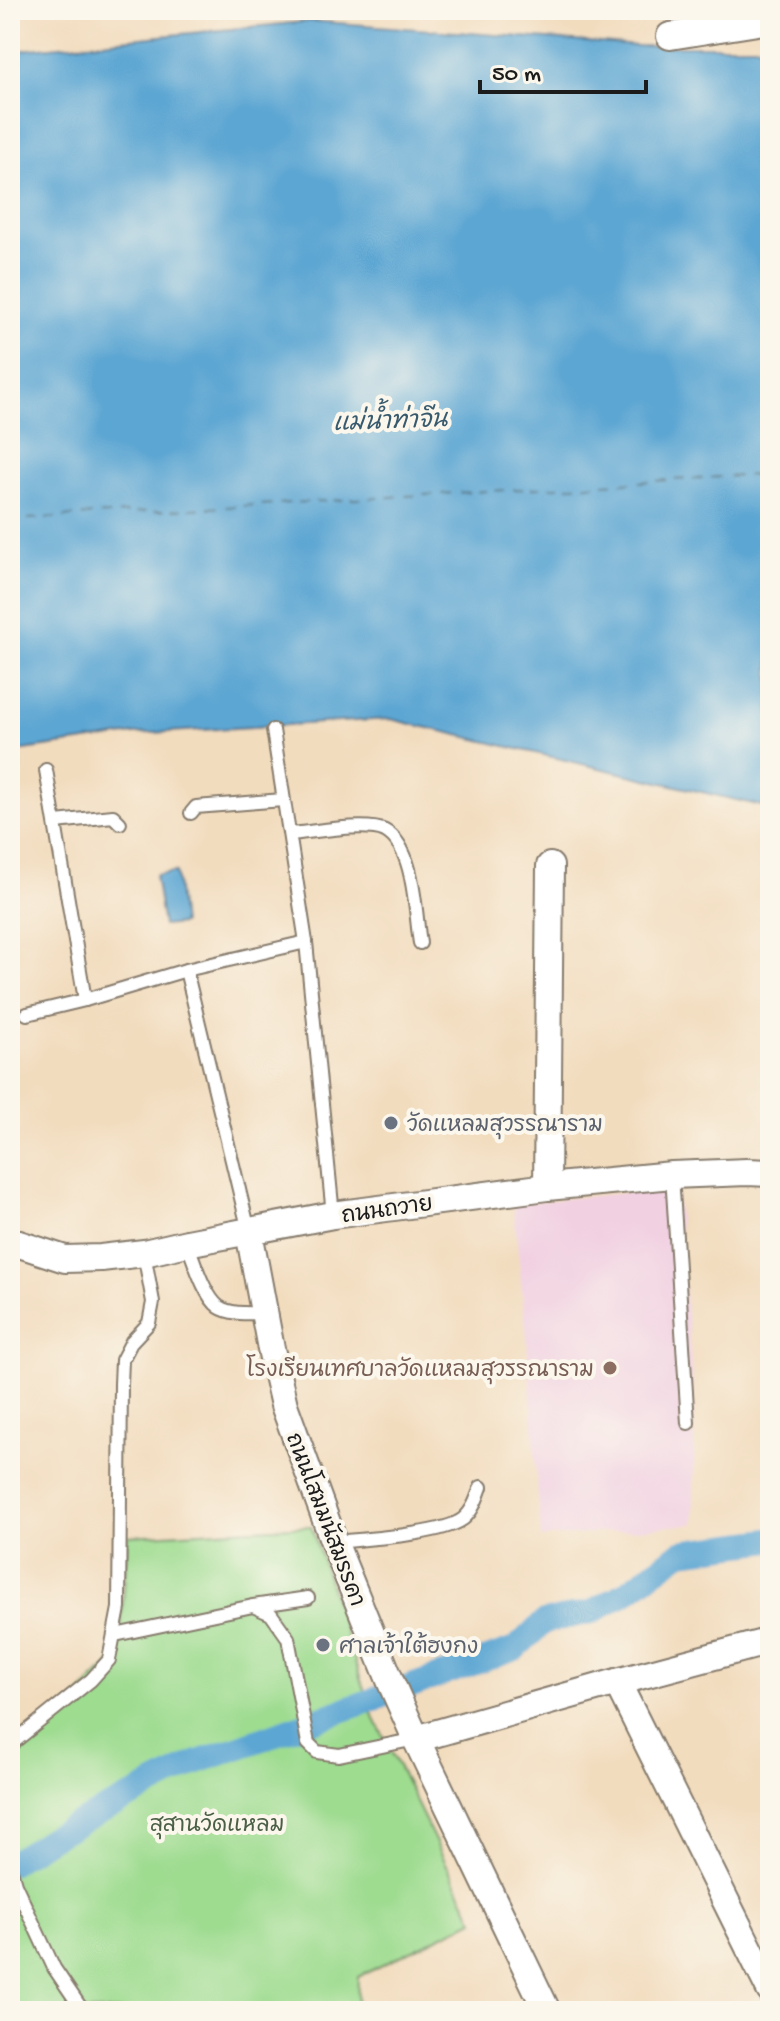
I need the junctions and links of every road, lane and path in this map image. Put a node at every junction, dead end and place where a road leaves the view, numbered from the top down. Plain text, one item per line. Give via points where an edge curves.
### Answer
1 (770, 20) edge
2 (670, 36) dead end
3 (273, 730) dead end
4 (46, 770) dead end
5 (283, 800) junction
6 (191, 813) dead end
7 (56, 822) junction
8 (120, 823) dead end
9 (291, 834) junction
10 (550, 866) dead end
11 (306, 942) junction
12 (420, 943) dead end
13 (186, 970) junction
14 (85, 1000) junction
15 (27, 1014) dead end
16 (770, 1173) edge
17 (672, 1175) junction
18 (547, 1187) junction
19 (333, 1215) junction
20 (249, 1232) junction
21 (187, 1243) junction
22 (11, 1245) edge
23 (144, 1253) junction
24 (265, 1313) junction
25 (688, 1423) dead end
26 (481, 1487) dead end
27 (334, 1542) junction
28 (308, 1598) dead end
29 (253, 1606) junction
30 (115, 1635) junction
31 (770, 1641) edge
32 (617, 1682) junction
33 (416, 1739) junction
34 (10, 1745) edge
35 (10, 1868) edge
36 (770, 1990) edge
37 (83, 2011) edge
38 (547, 2011) edge

1 - 2 street
3 - 5 lane
4 - 7 lane
5 - 6 lane via 196,807
5 - 9 lane
7 - 8 lane via 113,816
7 - 14 lane
9 - 11 lane
9 - 12 lane via 384,830 399,843 409,867
10 - 18 street
11 - 13 lane
11 - 19 lane
13 - 14 lane
13 - 20 lane
14 - 15 lane
16 - 17 street, ถนนถวาย
17 - 18 street, ถนนถวาย
17 - 25 lane
18 - 19 street, ถนนถวาย
19 - 20 street, ถนนถวาย
20 - 21 street, ถนนถวาย
20 - 24 street, ถนนโสมมนัสมรรคา
21 - 23 street, ถนนถวาย
21 - 24 lane via 208,1294 219,1307
22 - 23 street, ถนนถวาย via 65,1259
23 - 30 lane via 153,1302 149,1323 122,1360
24 - 27 street, ถนนโสมมนัสมรรคา via 284,1405
26 - 27 lane via 462,1520 437,1530
27 - 33 street, ถนนโสมมนัสมรรคา
28 - 29 lane
29 - 30 lane
29 - 33 lane via 271,1614 288,1638 306,1736 317,1752 339,1755
30 - 34 lane via 109,1660 91,1680
31 - 32 street
32 - 33 street
32 - 36 street
33 - 38 street, ถนนโสมมนัสมรรคา
35 - 37 lane via 54,1968

